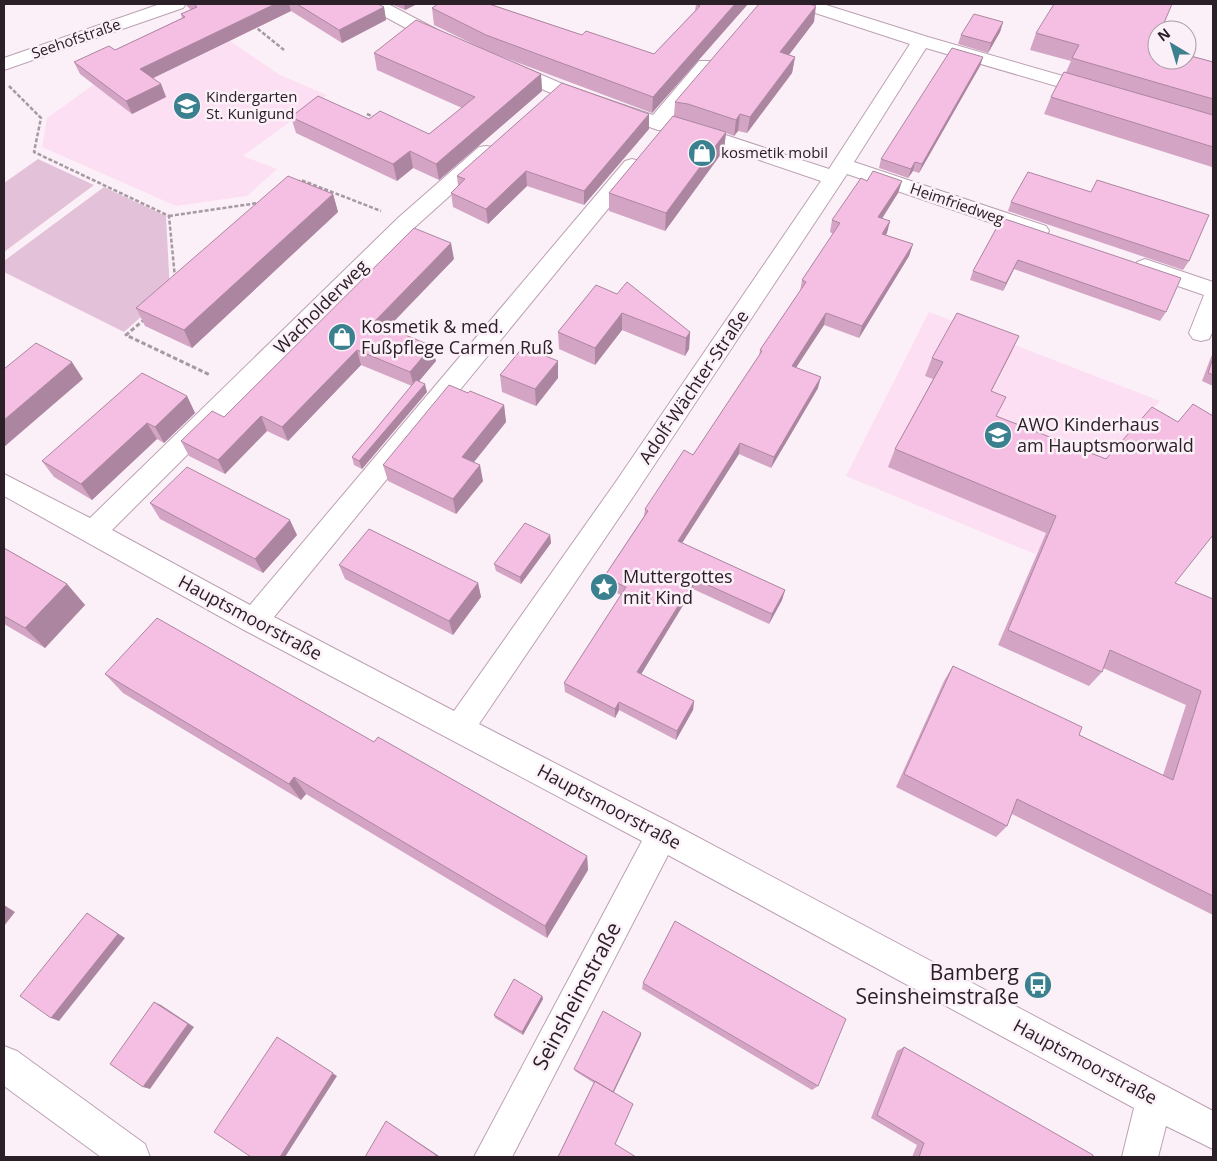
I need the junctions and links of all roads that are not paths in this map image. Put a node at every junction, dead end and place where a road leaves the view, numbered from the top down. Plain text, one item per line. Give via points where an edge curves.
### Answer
1 (177, 4) edge
2 (375, 4) edge
3 (806, 4) edge
4 (140, 9) edge
5 (921, 41) junction
6 (461, 48) edge
7 (721, 48) edge
8 (488, 59) edge
9 (4, 64) edge
10 (1110, 96) edge
11 (655, 135) junction
12 (500, 139) edge
13 (838, 171) junction
14 (1055, 237) edge
15 (1130, 262) edge
16 (1213, 290) edge
17 (1213, 299) edge
18 (1200, 332) dead end
19 (4, 484) edge
20 (92, 534) junction
21 (254, 621) junction
22 (459, 728) junction
23 (662, 835) junction
24 (4, 1064) edge
25 (1154, 1100) junction
26 (1213, 1131) edge
27 (132, 1157) edge
28 (492, 1157) edge
29 (1140, 1157) edge

1 - 4 street, Seehofstraße
2 - 6 street
3 - 5 street
4 - 9 street, Seehofstraße
5 - 10 street
5 - 13 street, Adolf-Wächter-Straße
7 - 11 street
8 - 11 street, Heimfriedweg via 551,95
11 - 13 street, Heimfriedweg via 679,126
11 - 21 street
12 - 20 street, Wacholderweg via 407,222
13 - 14 street, Heimfriedweg
13 - 22 street, Adolf-Wächter-Straße via 624,490
15 - 16 street
17 - 18 street
19 - 20 street, Hauptsmoorstraße
20 - 21 street, Hauptsmoorstraße
21 - 22 street, Hauptsmoorstraße
22 - 23 street, Hauptsmoorstraße
23 - 25 street, Hauptsmoorstraße
23 - 28 street, Seinsheimstraße
24 - 27 street
25 - 26 street, Hauptsmoorstraße
25 - 29 street

